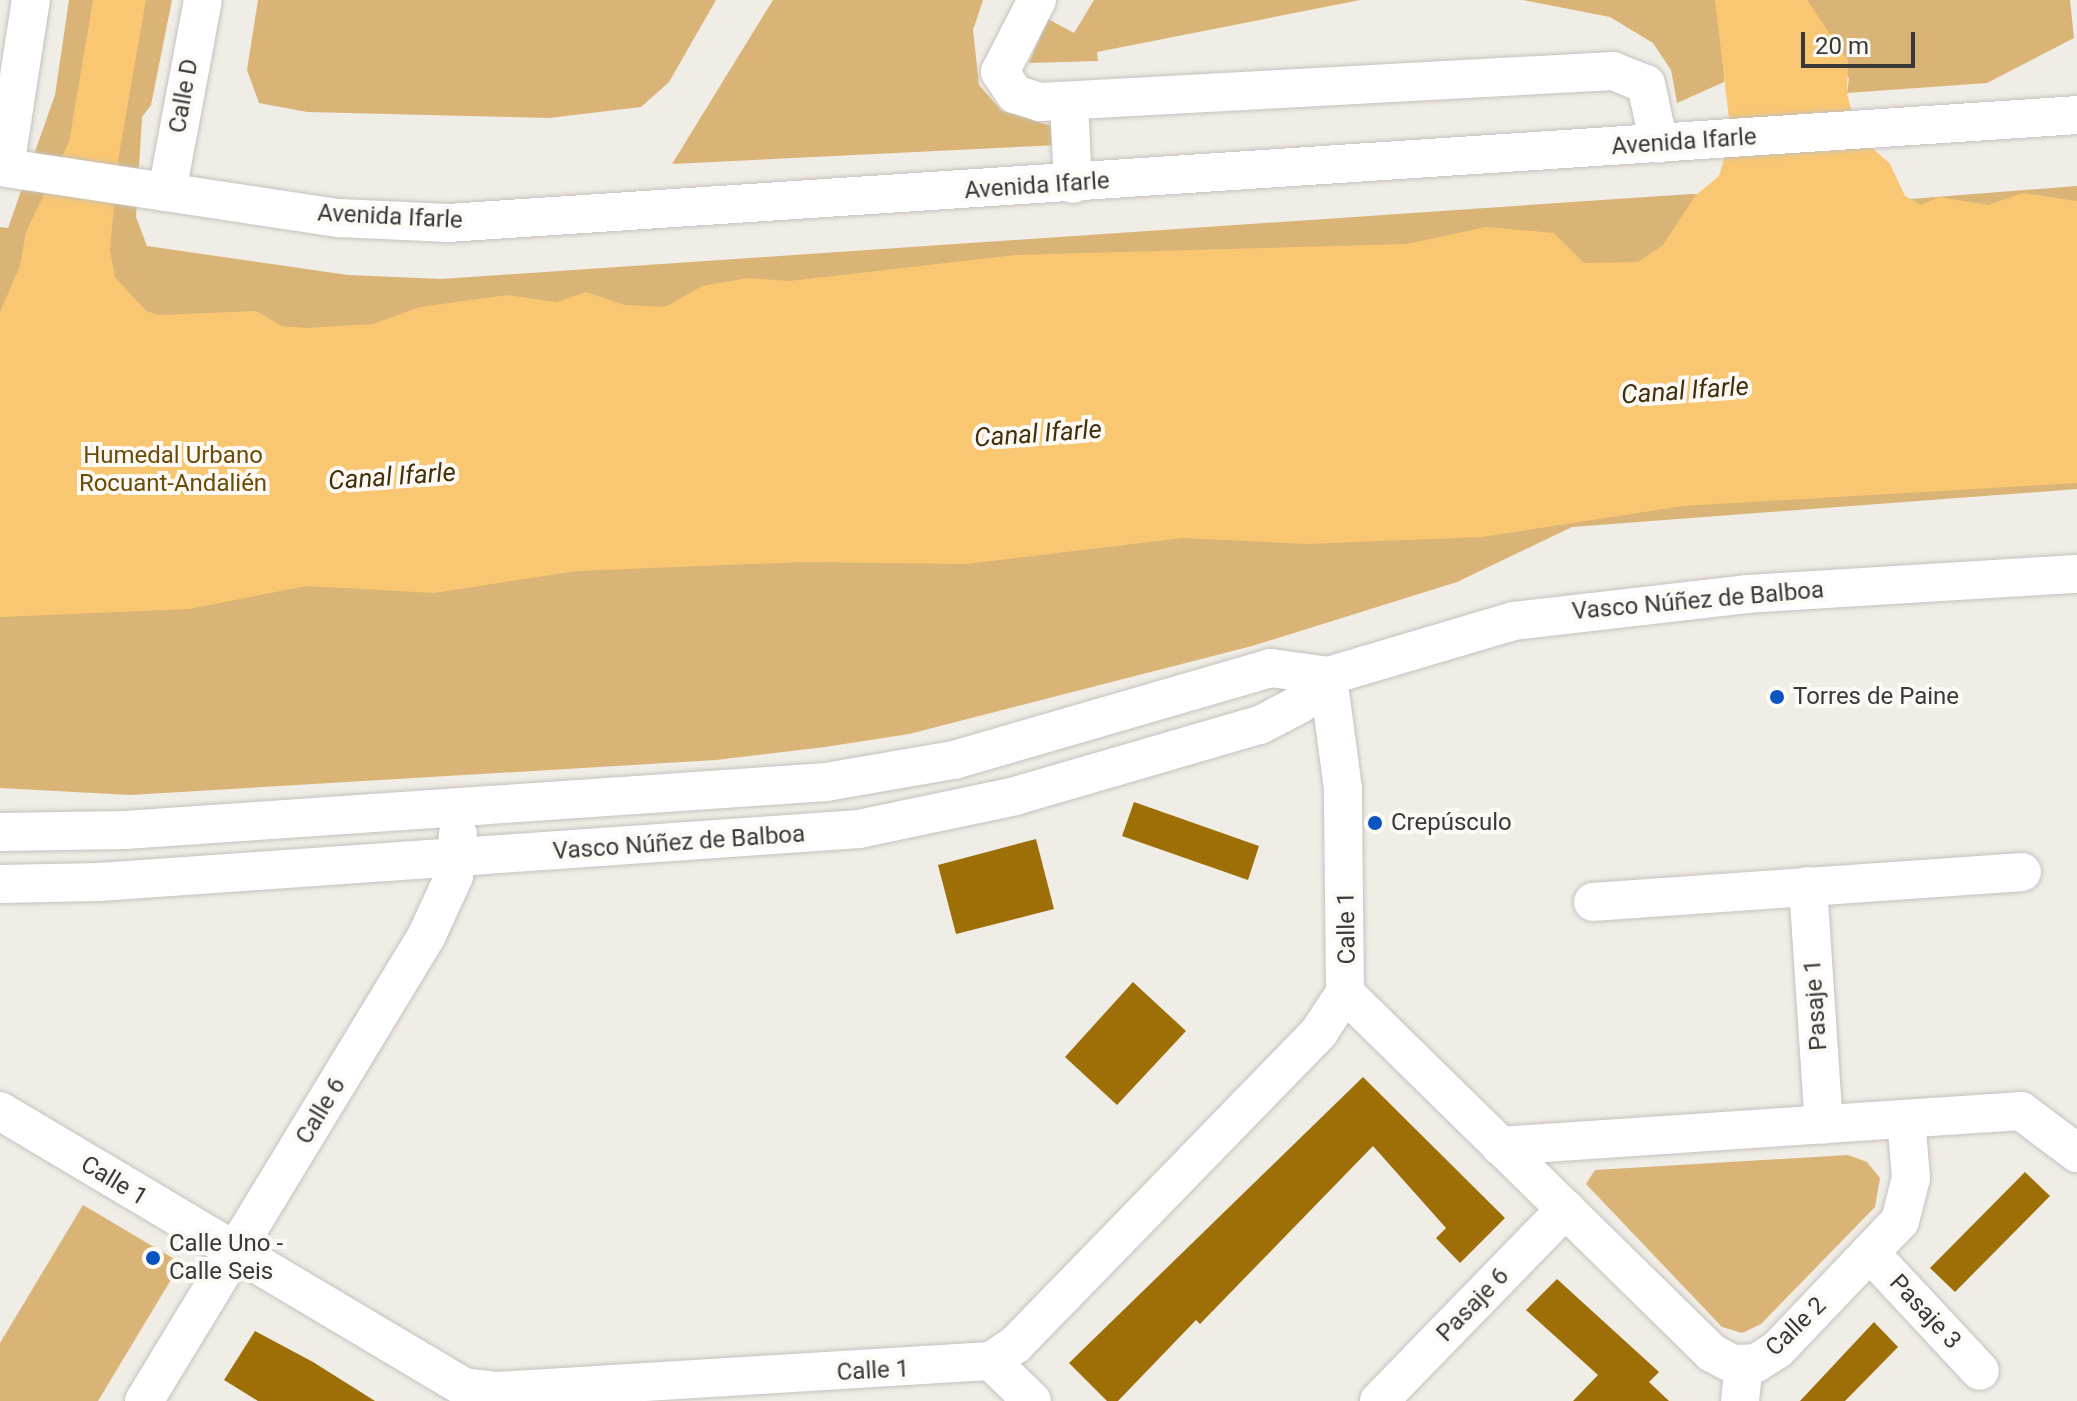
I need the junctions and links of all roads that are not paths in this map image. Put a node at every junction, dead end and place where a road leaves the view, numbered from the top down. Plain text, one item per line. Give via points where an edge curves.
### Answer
1 (31, 0) edge
2 (203, 0) edge
3 (1037, 0) edge
4 (1069, 103) junction
5 (2077, 115) edge
6 (1659, 144) junction
7 (11, 168) edge
8 (1073, 184) junction
9 (158, 191) junction
10 (2077, 574) edge
11 (1328, 676) junction
12 (457, 808) junction
13 (0, 832) edge
14 (458, 858) junction
15 (2022, 872) dead end
16 (0, 884) edge
17 (1808, 886) junction
18 (1593, 902) dead end
19 (1345, 993) junction
20 (0, 1111) edge
21 (1906, 1119) junction
22 (1824, 1124) junction
23 (1500, 1146) junction
24 (2077, 1153) edge
25 (1566, 1209) junction
26 (1870, 1253) junction
27 (234, 1254) junction
28 (991, 1361) junction
29 (1980, 1371) dead end
30 (1742, 1383) edge
31 (459, 1394) edge
32 (1387, 1398) edge
33 (144, 1401) edge
34 (1032, 1401) edge

1 - 7 street
2 - 9 street, Calle D
3 - 4 street via 1000,72 1015,94
4 - 6 street via 1613,71 1646,84
4 - 8 street
5 - 6 street, Avenida Ifarle
6 - 8 street, Avenida Ifarle
7 - 9 street, Avenida Ifarle
8 - 9 street, Avenida Ifarle via 448,223 339,218
10 - 11 street, Vasco Núñez de Balboa via 1584,609 1451,636
11 - 12 street, Vasco Núñez de Balboa via 1271,668 893,772
11 - 14 street, Vasco Núñez de Balboa via 1300,704 1260,725 966,808 859,829
11 - 19 street, Calle 1 via 1343,789
12 - 13 street, Vasco Núñez de Balboa
12 - 14 street, Calle 6
14 - 16 street, Vasco Núñez de Balboa
14 - 27 street, Calle 6 via 426,937
15 - 17 street
17 - 18 street
17 - 22 street, Pasaje 1
19 - 23 street, Calle 2
19 - 28 street, Calle 1 via 1319,1032 1016,1344
20 - 27 street, Calle 1
21 - 22 street
21 - 24 street via 2021,1111
21 - 26 street, Calle 2 via 1911,1178 1906,1210
22 - 23 street
23 - 25 street, Calle 2
25 - 30 street, Calle 2
25 - 32 street, Pasaje 6
26 - 29 street, Pasaje 3
26 - 30 street, Calle 2
27 - 31 street, Calle 1
27 - 33 street, Calle 6
28 - 31 street, Calle 1
28 - 34 street

